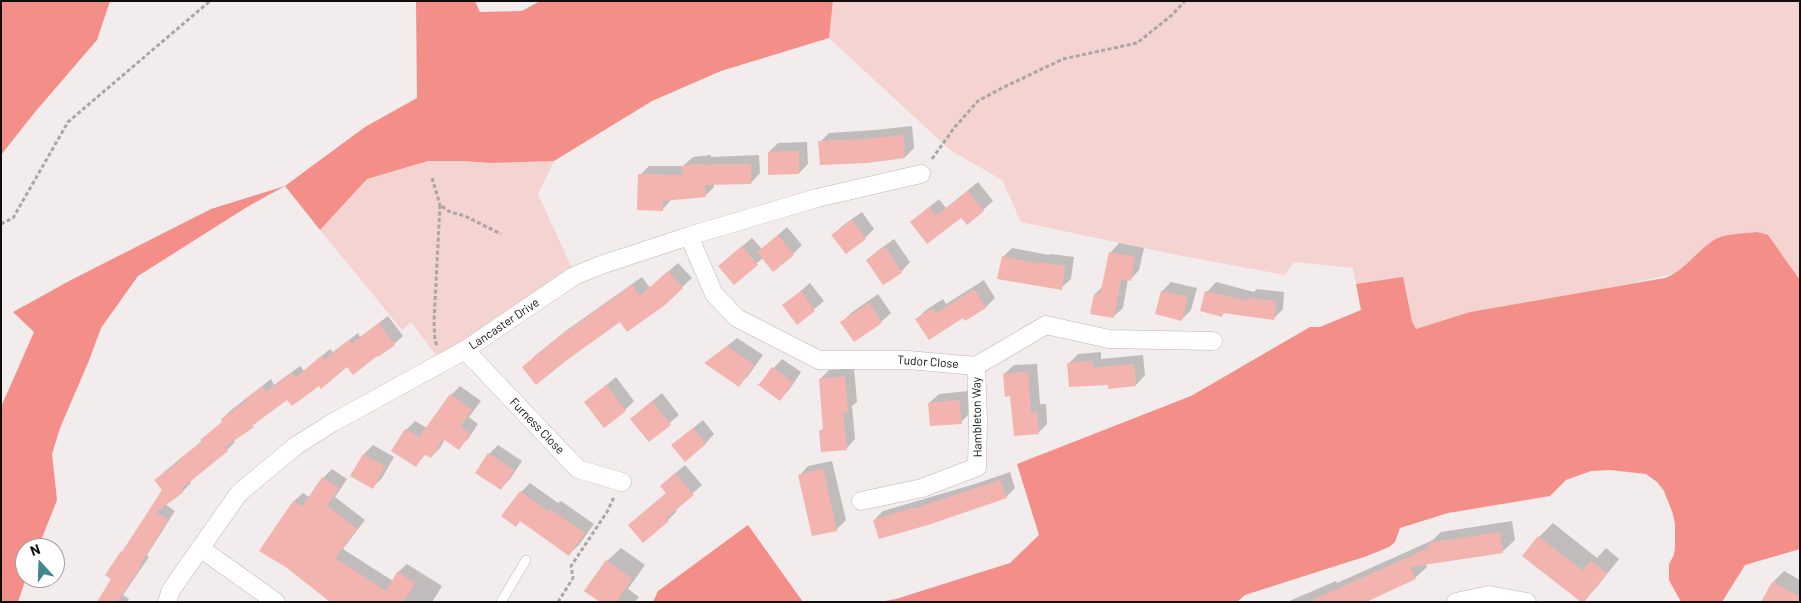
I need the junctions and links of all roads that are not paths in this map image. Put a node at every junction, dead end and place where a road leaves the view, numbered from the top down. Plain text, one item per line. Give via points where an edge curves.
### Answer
1 (921, 174) road end
2 (689, 236) junction
3 (1214, 341) dead end
4 (465, 350) junction
5 (976, 366) junction
6 (622, 482) road end
7 (861, 501) dead end
8 (200, 548) junction
9 (526, 560) dead end
10 (167, 602) edge
11 (276, 602) edge
12 (501, 602) edge
13 (1456, 602) edge
14 (1527, 602) edge

1 - 2 street, Lancaster Drive via 817,198
2 - 4 street, Lancaster Drive via 600,264 574,276
2 - 5 street, Tudor Close via 714,294 737,318 819,360 908,360
3 - 5 street, Tudor Close via 1109,339 1046,324
4 - 6 street, Furness Close via 578,469
4 - 8 street, Lancaster Drive via 297,445 239,493
5 - 7 street, Hambleton Way via 977,467 922,488
8 - 10 street, Lancaster Drive via 171,590
8 - 11 street
9 - 12 lane
13 - 14 street via 1489,594

